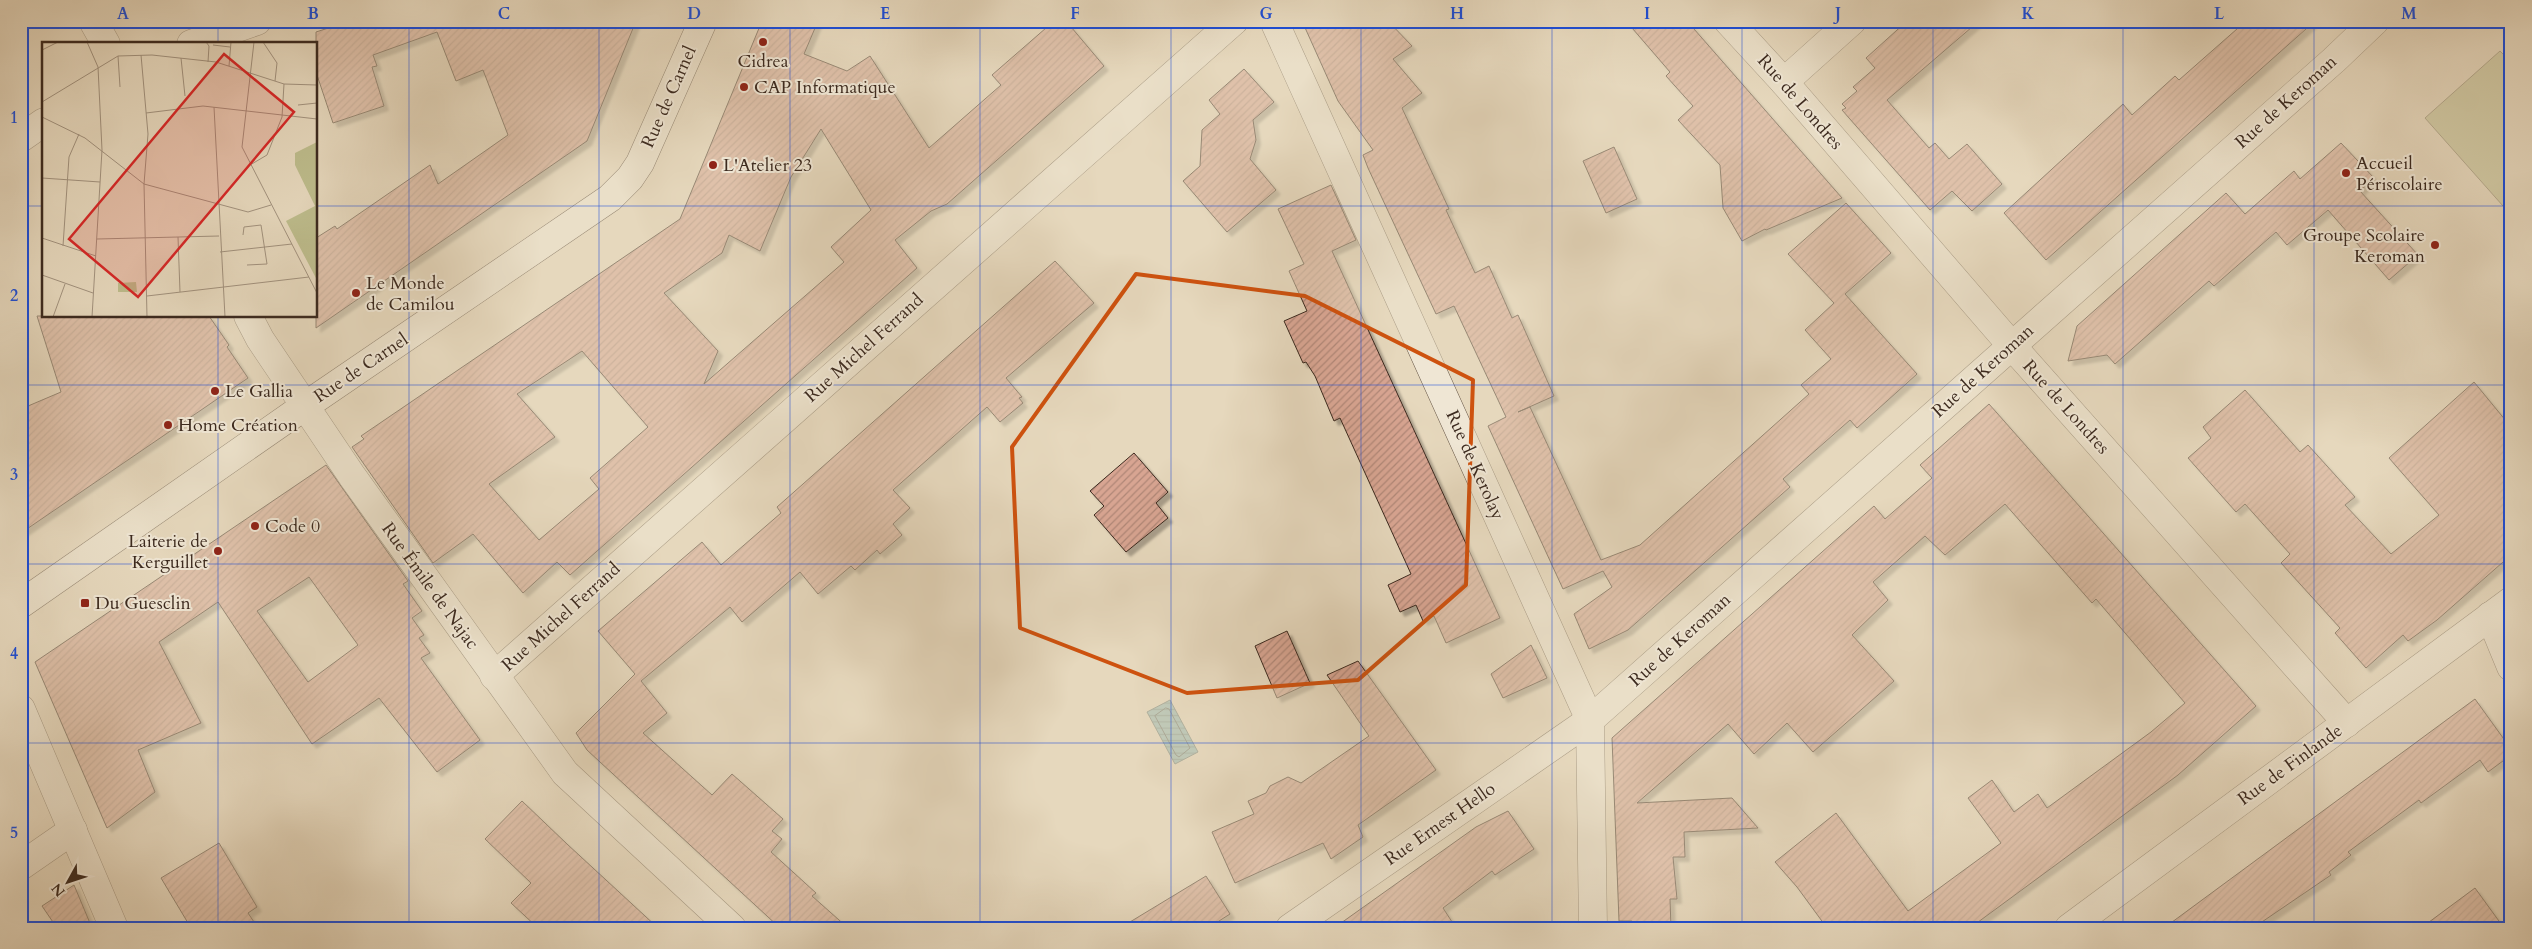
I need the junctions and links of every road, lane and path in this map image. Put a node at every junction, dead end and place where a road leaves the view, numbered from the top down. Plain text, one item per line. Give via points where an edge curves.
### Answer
1 (93, 21) edge
2 (257, 21) edge
3 (703, 21) edge
4 (1234, 21) edge
5 (1274, 21) edge
6 (1728, 21) edge
7 (1852, 21) edge
8 (2375, 21) edge
9 (105, 42) edge
10 (197, 42) edge
11 (1784, 82) junction
12 (42, 123) edge
13 (21, 138) edge
14 (249, 318) edge
15 (2012, 346) junction
16 (305, 406) junction
17 (21, 604) edge
18 (2500, 609) edge
19 (2511, 667) edge
20 (494, 676) junction
21 (21, 709) edge
22 (1590, 720) junction
23 (2347, 723) junction
24 (72, 830) junction
25 (21, 866) edge
26 (114, 928) edge
27 (732, 928) edge
28 (1290, 928) edge
29 (1593, 928) edge
30 (2069, 928) edge

1 - 9 street
2 - 10 street
3 - 16 street, Rue de Carnel via 640,163 610,198
4 - 20 street, Rue Michel Ferrand
5 - 22 street, Rue de Kerolay
6 - 11 street, Rue de Londres
7 - 11 street
8 - 15 street, Rue de Keroman
11 - 15 street, Rue de Londres
12 - 13 street
14 - 16 street, Rue Émile de Najac
15 - 22 street, Rue de Keroman
15 - 23 street, Rue de Londres
16 - 17 street, Rue de Carnel
16 - 20 street, Rue Émile de Najac
18 - 19 street
18 - 23 street, Rue de Finlande
20 - 27 street, Rue Émile de Najac via 565,773
21 - 24 street
22 - 28 street, Rue Ernest Hello
22 - 29 street, Rue de Kerolay
23 - 30 street, Rue de Finlande
24 - 25 street
24 - 26 street

